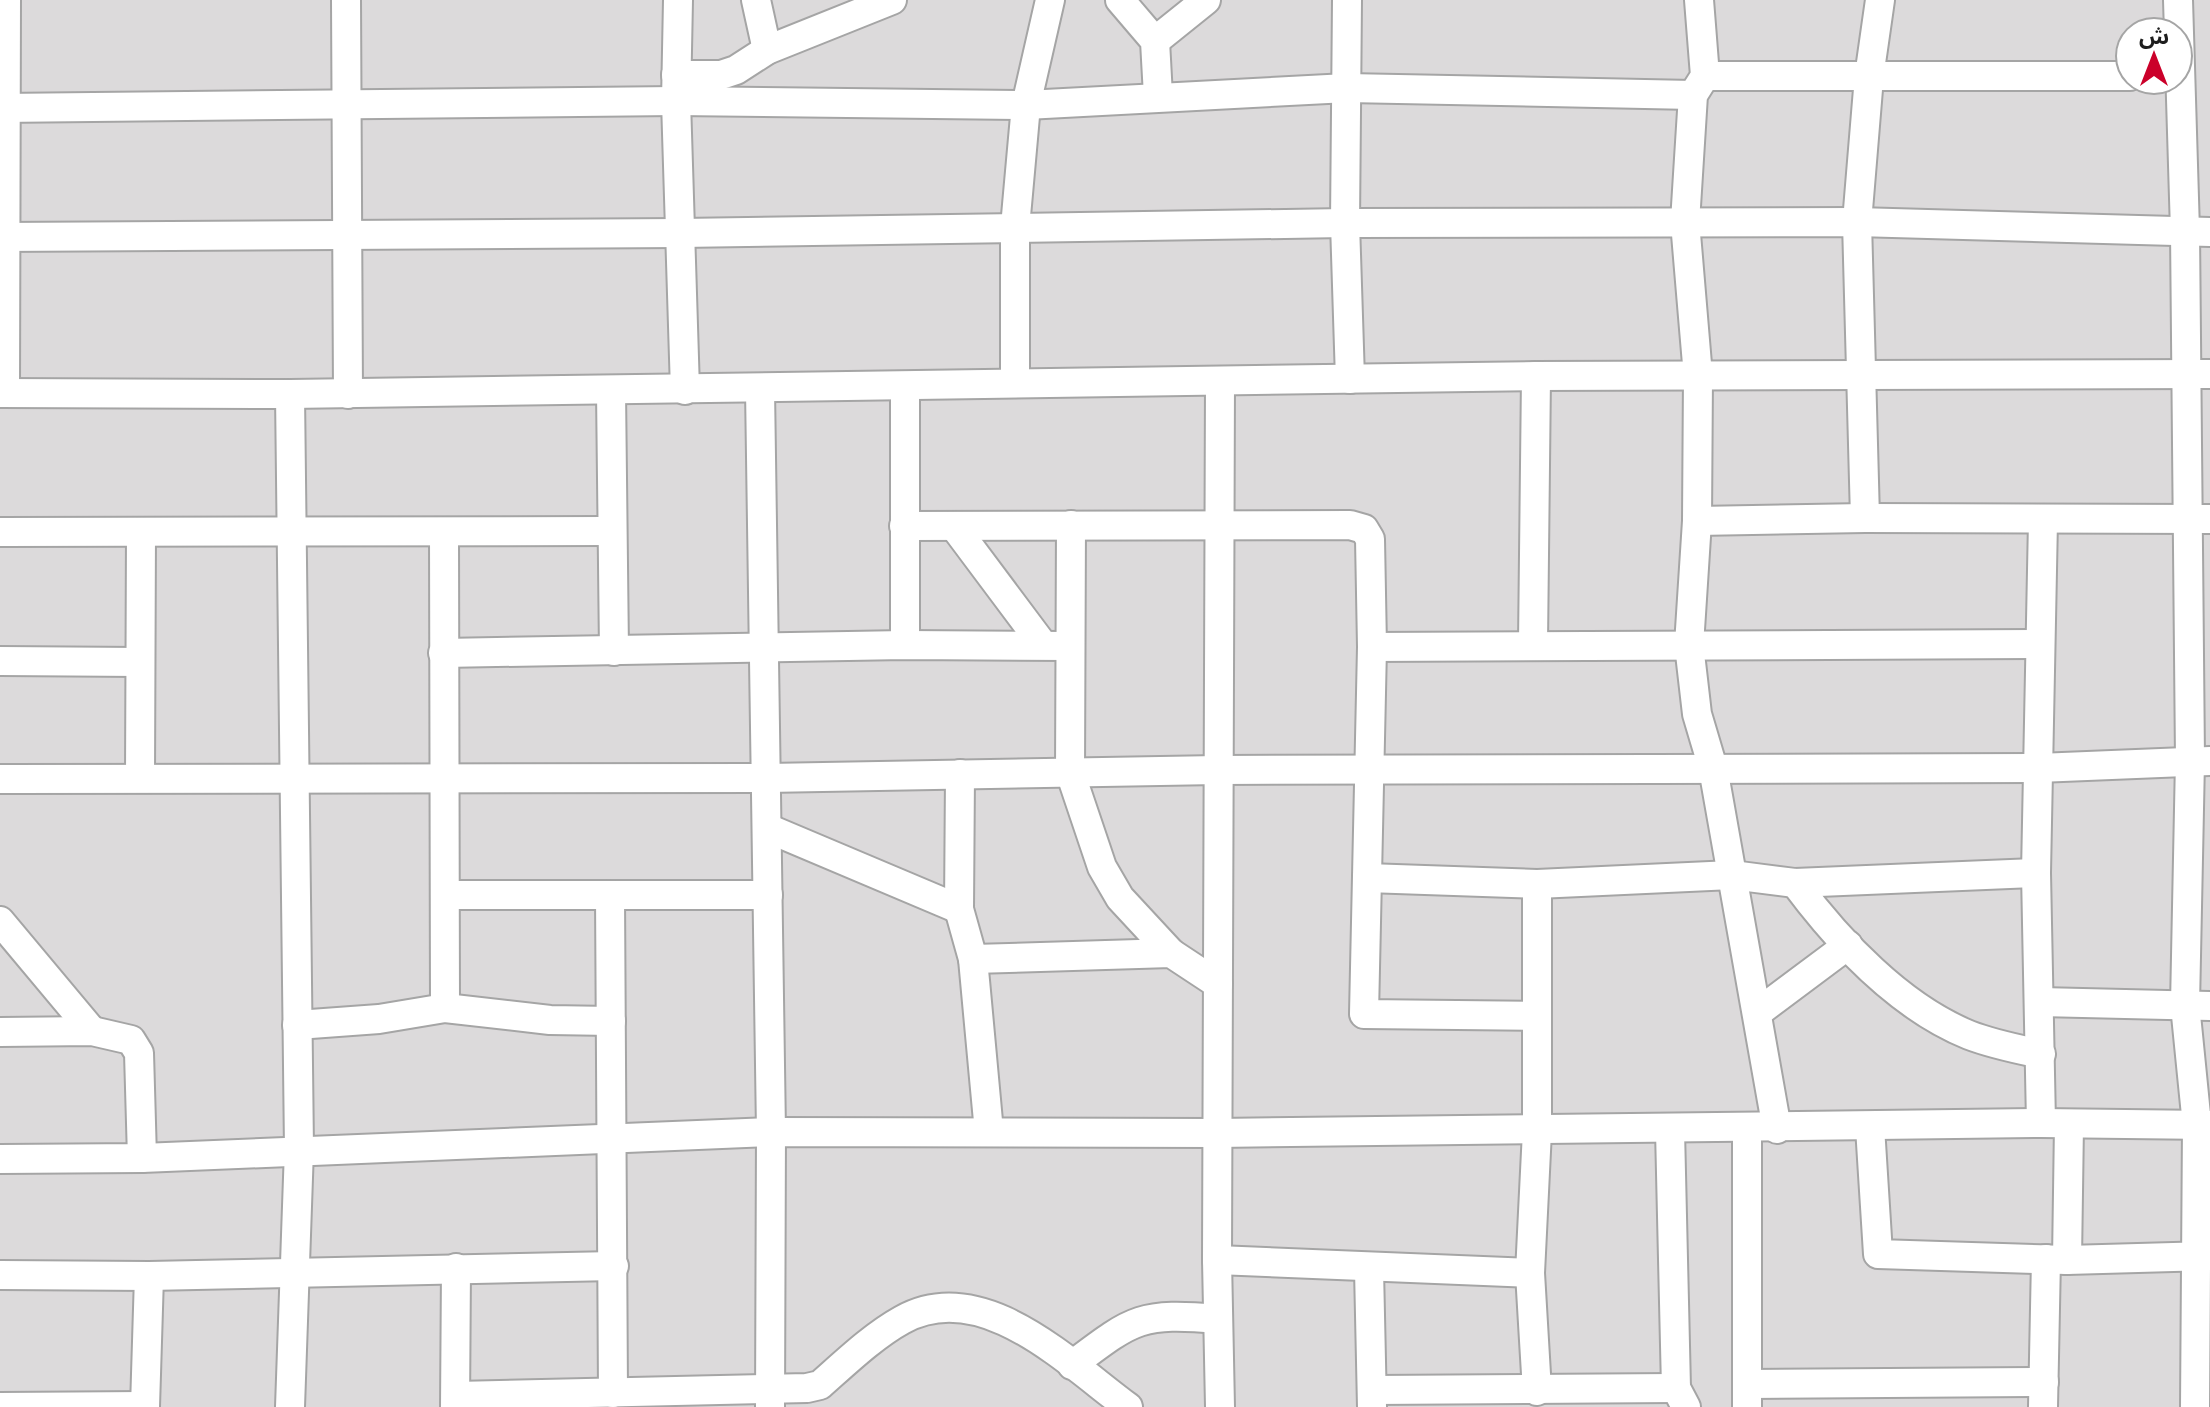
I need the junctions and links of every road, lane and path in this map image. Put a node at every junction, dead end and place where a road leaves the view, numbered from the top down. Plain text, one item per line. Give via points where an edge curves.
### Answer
1 (6, 0) edge
2 (346, 0) edge
3 (678, 0) edge
4 (756, 0) edge
5 (892, 0) edge
6 (1050, 0) edge
7 (1120, 0) edge
8 (1206, 0) edge
9 (1347, 0) edge
10 (1699, 0) edge
11 (1880, 0) edge
12 (1155, 41) junction
13 (767, 50) junction
14 (2114, 76) edge
15 (1869, 77) junction
16 (1699, 86) junction
17 (676, 88) junction
18 (1347, 88) junction
19 (1158, 96) junction
20 (2181, 96) edge
21 (1026, 105) junction
22 (345, 106) junction
23 (2, 108) edge
24 (1685, 222) junction
25 (1857, 222) junction
26 (1345, 223) junction
27 (1015, 227) junction
28 (2197, 231) edge
29 (681, 233) junction
30 (345, 235) junction
31 (2, 237) edge
32 (2198, 374) edge
33 (1860, 375) junction
34 (1536, 376) junction
35 (1698, 376) junction
36 (1350, 379) junction
37 (1220, 381) junction
38 (1015, 383) junction
39 (905, 386) junction
40 (760, 389) junction
41 (685, 390) junction
42 (611, 391) junction
43 (2, 392) edge
44 (290, 394) junction
45 (348, 394) junction
46 (1865, 518) junction
47 (2198, 519) edge
48 (2043, 520) junction
49 (1697, 521) junction
50 (1221, 524) junction
51 (1071, 525) junction
52 (904, 526) junction
53 (954, 526) junction
54 (611, 531) junction
55 (0, 532) edge
56 (292, 532) junction
57 (444, 532) junction
58 (141, 533) junction
59 (1533, 644) junction
60 (2039, 644) junction
61 (905, 645) junction
62 (1056, 645) junction
63 (1689, 645) junction
64 (1372, 647) junction
65 (764, 648) junction
66 (614, 651) junction
67 (443, 653) junction
68 (0, 661) edge
69 (140, 662) junction
70 (2200, 760) edge
71 (1713, 768) junction
72 (2038, 768) junction
73 (1370, 769) junction
74 (1218, 770) junction
75 (1070, 772) junction
76 (960, 774) junction
77 (294, 777) junction
78 (444, 777) junction
79 (140, 778) junction
80 (767, 778) junction
81 (0, 779) edge
82 (767, 828) junction
83 (2036, 873) junction
84 (1732, 875) junction
85 (1367, 878) junction
86 (1795, 883) junction
87 (1537, 884) junction
88 (446, 895) junction
89 (610, 895) junction
90 (768, 895) junction
91 (959, 909) junction
92 (0, 921) edge
93 (1848, 945) junction
94 (1171, 953) junction
95 (973, 959) junction
96 (1218, 984) junction
97 (2040, 1002) junction
98 (2198, 1006) edge
99 (445, 1008) junction
100 (1757, 1013) junction
101 (1537, 1016) junction
102 (611, 1021) junction
103 (297, 1025) junction
104 (92, 1031) junction
105 (0, 1032) edge
106 (2041, 1054) junction
107 (2055, 1124) junction
108 (2203, 1125) edge
109 (1870, 1127) junction
110 (1747, 1129) junction
111 (1777, 1129) junction
112 (1670, 1130) junction
113 (1537, 1131) junction
114 (771, 1132) junction
115 (989, 1132) junction
116 (1217, 1133) junction
117 (613, 1136) junction
118 (299, 1149) junction
119 (142, 1158) junction
120 (0, 1159) edge
121 (2202, 1256) edge
122 (2057, 1259) junction
123 (1217, 1260) junction
124 (614, 1266) junction
125 (456, 1268) junction
126 (1369, 1269) junction
127 (295, 1273) junction
128 (1530, 1273) junction
129 (0, 1275) edge
130 (149, 1276) junction
131 (1218, 1319) junction
132 (1072, 1365) junction
133 (1537, 1391) junction
134 (613, 1393) junction
135 (2044, 1394) edge
136 (1748, 1396) edge
137 (1681, 1397) edge
138 (1372, 1398) edge
139 (771, 1399) edge
140 (456, 1402) edge
141 (0, 1407) edge
142 (145, 1407) edge
143 (290, 1407) edge
144 (1128, 1407) edge
145 (1220, 1407) edge
146 (2195, 1407) edge

1 - 23 street
2 - 22 street
3 - 17 street
4 - 13 street
5 - 13 street
6 - 21 street
7 - 12 street
8 - 12 street
9 - 18 street
10 - 16 street
11 - 15 street
12 - 19 street
13 - 17 street via 736,70
14 - 15 street
15 - 16 street
15 - 25 street
16 - 18 street
16 - 24 street
17 - 21 street
17 - 22 street
17 - 29 street
18 - 19 street
18 - 26 street
19 - 21 street
20 - 28 street
21 - 27 street
22 - 23 street
22 - 30 street
23 - 31 street
24 - 25 street
24 - 26 street
24 - 35 street
25 - 28 street
25 - 33 street
26 - 27 street
26 - 36 street
27 - 29 street
27 - 38 street
28 - 32 street
29 - 30 street
29 - 41 street
30 - 31 street
30 - 45 street
31 - 43 street
32 - 33 street
32 - 47 street
33 - 35 street
33 - 46 street
34 - 35 street
34 - 36 street
34 - 59 street
35 - 49 street
36 - 37 street
37 - 38 street
37 - 50 street
38 - 39 street
39 - 40 street
39 - 52 street
40 - 41 street
40 - 65 street
41 - 42 street
42 - 45 street
42 - 54 street
43 - 44 street
44 - 45 street
44 - 56 street
46 - 48 street
46 - 49 street
47 - 48 street
47 - 70 street
48 - 60 street
49 - 63 street
50 - 51 street
50 - 64 street via 1364,529 1370,539
50 - 74 street
51 - 53 street
51 - 62 street
52 - 53 street
52 - 61 street
53 - 62 street
54 - 57 street
54 - 66 street
55 - 58 street
56 - 57 street
56 - 58 street
56 - 77 street
57 - 67 street
58 - 69 street
59 - 63 street
59 - 64 street
60 - 63 street
60 - 72 street
61 - 62 street
61 - 65 street
62 - 75 street
63 - 71 street via 1697,714
64 - 73 street
65 - 66 street
65 - 80 street
66 - 67 street
67 - 78 street
68 - 69 street
69 - 79 street
70 - 72 street
70 - 98 street
71 - 72 street
71 - 73 street
71 - 84 street
72 - 83 street
73 - 74 street
73 - 85 street
74 - 75 street
74 - 96 street
75 - 76 street
75 - 94 street via 1102,867 1120,898
76 - 80 street
76 - 91 street
77 - 78 street
77 - 79 street
77 - 103 street
78 - 80 street
78 - 88 street
79 - 81 street
80 - 82 street
82 - 90 street
82 - 91 street
83 - 86 street
83 - 97 street
84 - 86 street
84 - 87 street
84 - 100 street
85 - 87 street
85 - 101 street via 1364,1014
86 - 93 street
87 - 101 street
88 - 89 street
88 - 99 street
89 - 90 street
89 - 102 street
90 - 114 street
91 - 95 street
92 - 104 street
93 - 100 street
93 - 106 street via 1896,990 1937,1018 1968,1035
94 - 95 street
94 - 96 street
95 - 115 street
96 - 116 street
97 - 98 street
97 - 106 street
98 - 108 street
99 - 102 street
99 - 103 street
100 - 111 street
101 - 113 street
102 - 117 street
103 - 118 street
104 - 105 street
104 - 119 street via 131,1040 139,1053
106 - 107 street
107 - 108 street
107 - 109 street
107 - 122 street
108 - 121 street
109 - 111 street
109 - 122 street via 1878,1254
110 - 111 street
110 - 112 street
110 - 136 street
112 - 113 street
112 - 137 street
113 - 116 street
113 - 128 street
114 - 115 street
114 - 117 street
114 - 139 street
115 - 116 street
116 - 123 street
117 - 118 street
117 - 124 street
118 - 119 street
118 - 127 street
119 - 120 street
121 - 122 street
121 - 146 street
122 - 135 street
123 - 126 street
123 - 131 street
124 - 125 street
124 - 134 street
125 - 127 street
125 - 140 street
126 - 128 street
126 - 138 street
127 - 130 street
127 - 143 street
128 - 133 street
129 - 130 street
130 - 142 street
131 - 132 street via 1176,1315 1123,1326
131 - 145 street
132 - 139 street via 999,1318 942,1308 900,1321 820,1385
132 - 144 street
133 - 137 street
133 - 138 street
134 - 139 street
134 - 140 street
135 - 136 street
141 - 142 street

